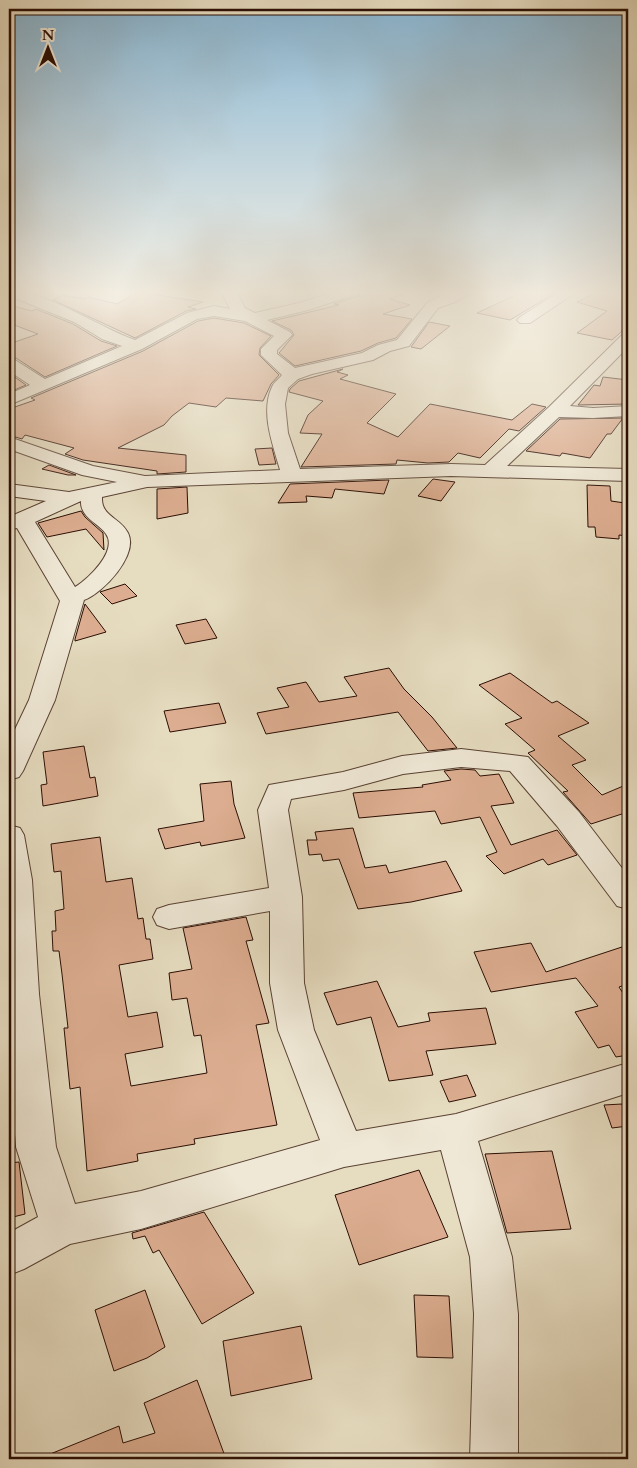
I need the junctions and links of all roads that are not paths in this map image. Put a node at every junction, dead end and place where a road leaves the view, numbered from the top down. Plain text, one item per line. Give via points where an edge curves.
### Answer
1 (103, 360) edge
2 (274, 360) edge
3 (352, 360) edge
4 (606, 360) edge
5 (9, 364) edge
6 (292, 376) junction
7 (42, 385) junction
8 (9, 400) edge
9 (555, 411) junction
10 (628, 411) edge
11 (9, 443) edge
12 (491, 470) junction
13 (628, 475) edge
14 (292, 476) junction
15 (147, 481) junction
16 (9, 490) edge
17 (92, 494) junction
18 (69, 498) junction
19 (16, 522) edge
20 (72, 601) junction
21 (9, 771) edge
22 (9, 835) edge
23 (286, 897) junction
24 (628, 898) edge
25 (169, 917) dead end
26 (15, 996) edge
27 (628, 1078) edge
28 (456, 1131) junction
29 (344, 1150) junction
30 (62, 1226) junction
31 (9, 1255) edge
32 (494, 1459) edge

1 - 7 street
2 - 6 street
3 - 6 street
4 - 9 street
5 - 7 street
6 - 14 street via 280,387 276,404 279,433
7 - 8 street
9 - 10 street via 593,414
9 - 12 street
11 - 15 street via 89,470
12 - 13 street
12 - 14 street
14 - 15 street
15 - 17 street
16 - 18 street
17 - 18 street
17 - 20 street via 91,509 118,534 122,542 118,556 105,572 86,592 72,596
18 - 19 street
19 - 20 street
20 - 21 street via 42,700
22 - 26 street via 16,880
23 - 24 street via 273,810 279,792 344,781 402,765 462,758 518,763 568,819
23 - 25 street
23 - 29 street via 287,983 296,1030
26 - 30 street via 36,1147
27 - 28 street
28 - 29 street
28 - 32 street via 491,1257 496,1314
29 - 30 street via 141,1210
30 - 31 street

